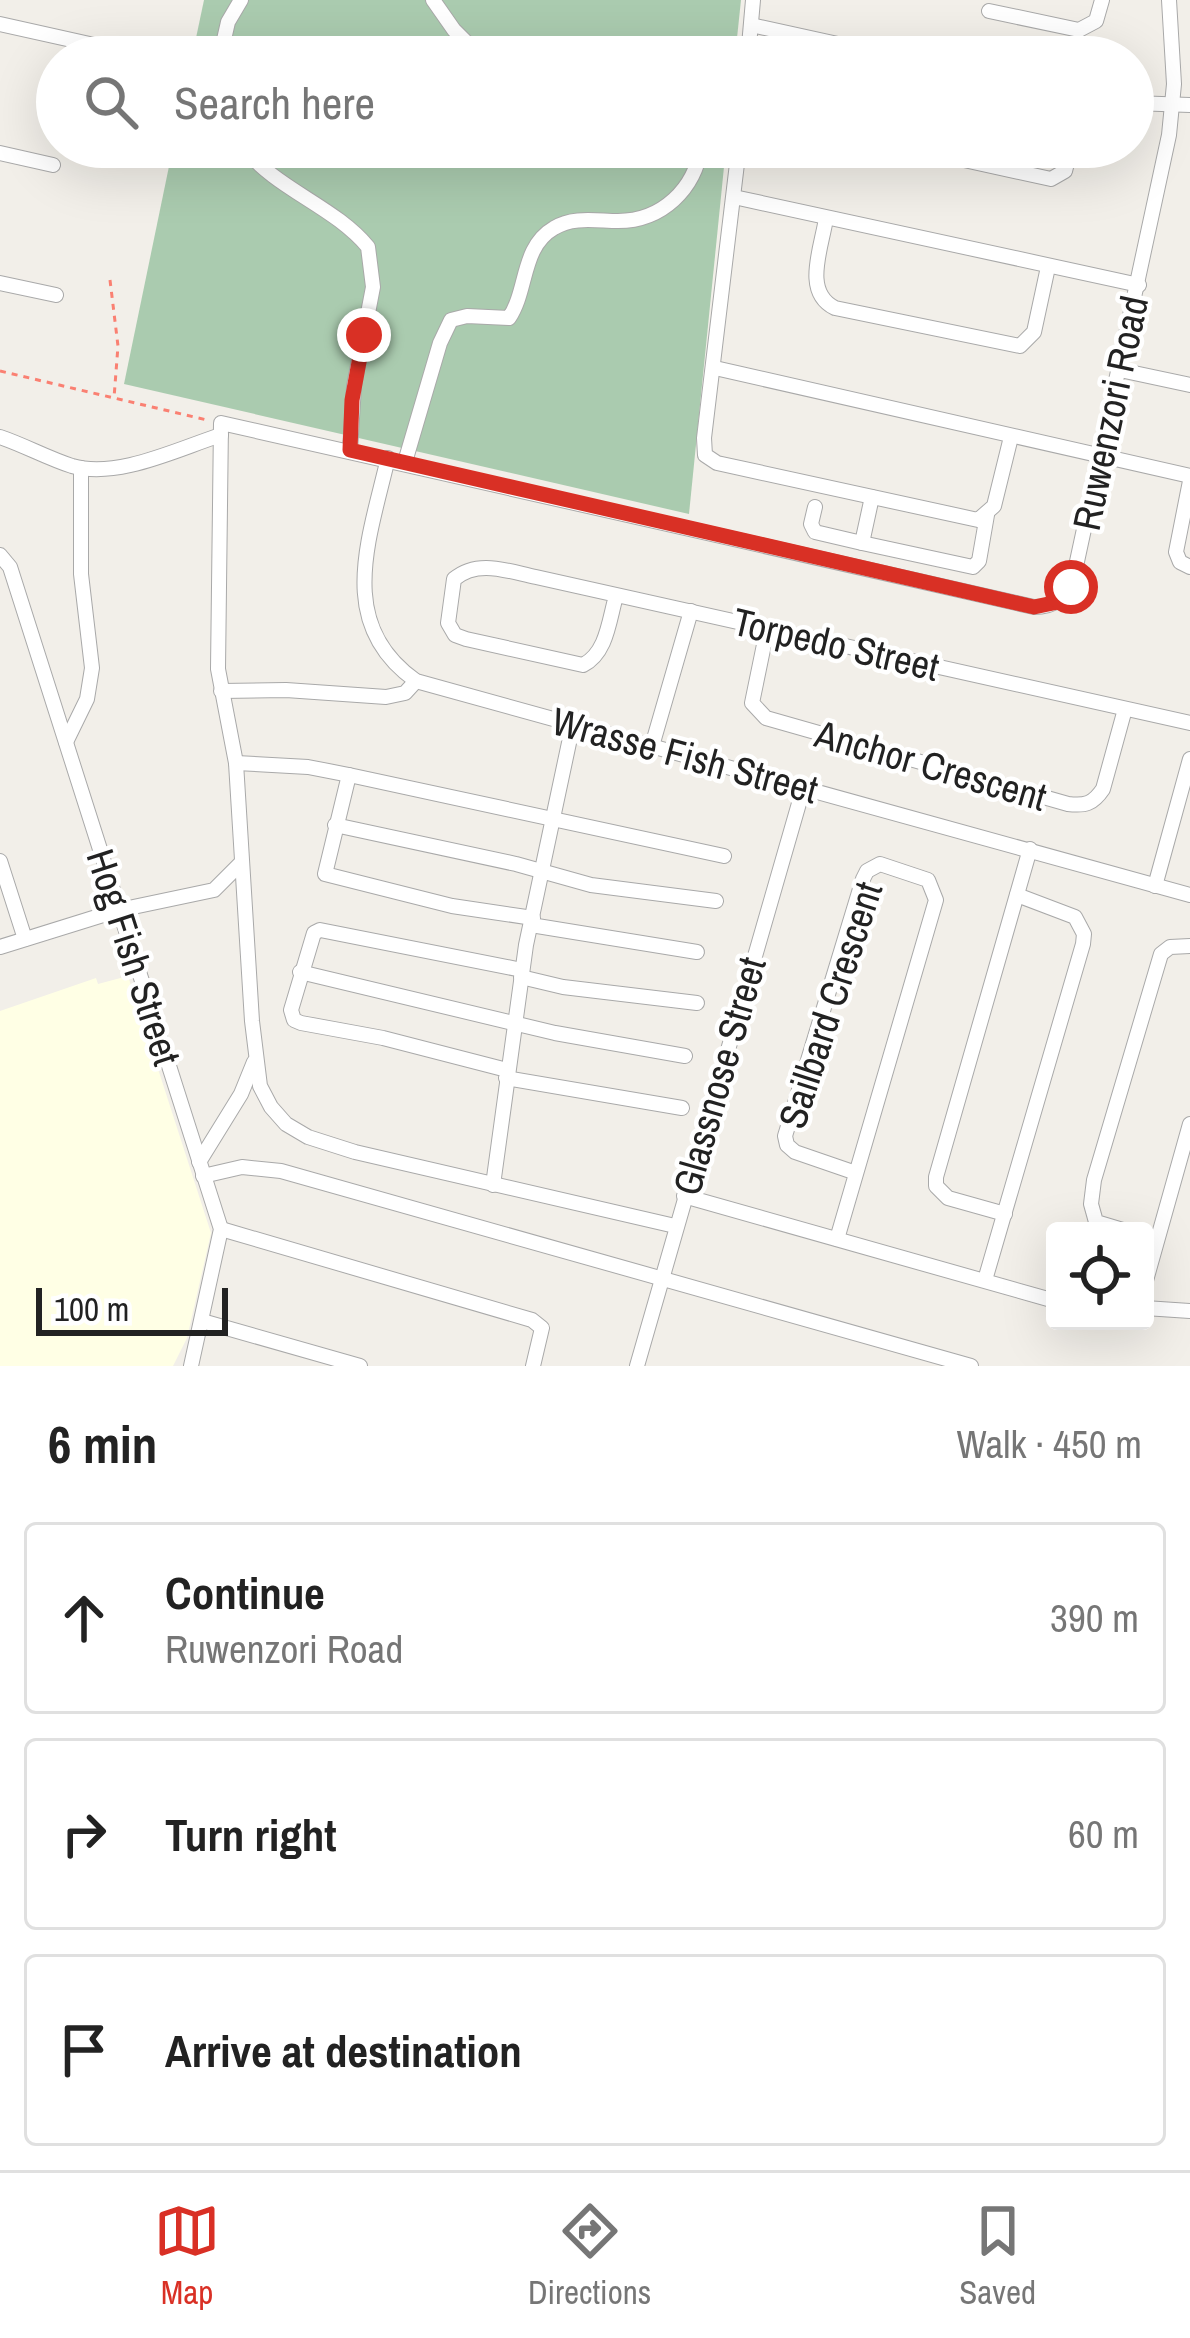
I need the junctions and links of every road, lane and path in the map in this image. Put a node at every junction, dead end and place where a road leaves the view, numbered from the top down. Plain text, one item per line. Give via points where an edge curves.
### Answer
1 (242, 0) edge
2 (433, 0) edge
3 (753, 0) edge
4 (1102, 0) edge
5 (1169, 0) edge
6 (988, 11) dead end
7 (0, 24) edge
8 (751, 25) junction
9 (54, 36) edge
10 (225, 36) edge
11 (460, 36) edge
12 (750, 36) edge
13 (789, 36) edge
14 (1154, 104) edge
15 (1173, 105) junction
16 (1190, 105) edge
17 (0, 153) edge
18 (36, 161) edge
19 (263, 168) edge
20 (697, 168) edge
21 (737, 168) edge
22 (1000, 168) edge
23 (1065, 168) edge
24 (734, 197) junction
25 (826, 218) junction
26 (1048, 267) junction
27 (110, 280) dead end
28 (0, 283) edge
29 (1139, 285) junction
30 (56, 296) dead end
31 (715, 368) junction
32 (1120, 370) junction
33 (0, 371) edge
34 (1190, 385) edge
35 (113, 400) junction
36 (221, 429) junction
37 (0, 436) edge
38 (1012, 436) junction
39 (350, 450) junction
40 (1101, 457) junction
41 (388, 458) junction
42 (405, 463) junction
43 (81, 467) junction
44 (1190, 479) edge
45 (872, 497) junction
46 (815, 507) dead end
47 (987, 515) junction
48 (862, 543) junction
49 (0, 555) edge
50 (1190, 567) edge
51 (616, 596) junction
52 (691, 611) junction
53 (767, 630) junction
54 (416, 681) junction
55 (220, 691) junction
56 (1125, 709) junction
57 (1190, 722) edge
58 (573, 724) junction
59 (66, 742) junction
60 (652, 746) junction
61 (1190, 759) edge
62 (236, 763) junction
63 (349, 775) junction
64 (804, 786) junction
65 (1184, 808) edge
66 (554, 821) junction
67 (335, 825) junction
68 (1030, 849) junction
69 (724, 856) dead end
70 (0, 861) edge
71 (240, 864) junction
72 (542, 871) junction
73 (1155, 886) junction
74 (1017, 895) junction
75 (1190, 895) edge
76 (716, 901) dead end
77 (119, 910) junction
78 (532, 921) junction
79 (25, 939) junction
80 (1190, 946) edge
81 (0, 947) edge
82 (697, 952) dead end
83 (300, 972) junction
84 (521, 973) junction
85 (697, 1003) dead end
86 (512, 1022) junction
87 (256, 1055) junction
88 (686, 1056) dead end
89 (507, 1074) junction
90 (682, 1108) dead end
91 (1190, 1124) edge
92 (201, 1169) junction
93 (856, 1173) junction
94 (493, 1185) junction
95 (684, 1196) junction
96 (1005, 1214) junction
97 (1096, 1222) edge
98 (676, 1226) junction
99 (1154, 1228) edge
100 (221, 1229) junction
101 (837, 1239) junction
102 (663, 1278) junction
103 (985, 1280) junction
104 (1046, 1298) edge
105 (1154, 1309) edge
106 (1190, 1311) edge
107 (202, 1321) junction
108 (191, 1366) edge
109 (360, 1366) edge
110 (533, 1366) edge
111 (637, 1366) edge
112 (971, 1366) edge

1 - 10 street
2 - 11 street
3 - 8 street
4 - 6 street via 1096,21 1079,30
5 - 15 street, Ruwenzori Road
7 - 9 street
8 - 12 street
8 - 13 street
14 - 15 street
15 - 16 street
15 - 29 street, Ruwenzori Road
17 - 18 street
19 - 39 street via 368,247 373,287
20 - 42 street via 686,190 660,210 551,229 532,252 508,318 451,320
21 - 24 street
22 - 23 street via 1051,179
24 - 25 street
24 - 31 street
25 - 26 street
25 - 26 street via 816,286 835,308 1020,346 1034,332
26 - 29 street
27 - 35 path via 118,346
28 - 30 street
29 - 32 street, Ruwenzori Road
31 - 38 street
31 - 45 street via 705,455
32 - 34 street
32 - 40 street, Ruwenzori Road
33 - 35 path
35 - 36 path
36 - 39 street, Ruwenzori Road
36 - 43 street via 125,465
36 - 55 street
37 - 43 street
38 - 40 street
38 - 47 street
39 - 41 street, Ruwenzori Road
40 - 42 street, Ruwenzori Road via 1073,580 1063,598 1040,607
40 - 44 street
41 - 42 street, Ruwenzori Road
41 - 54 street via 368,550 365,610 382,652
43 - 59 street via 92,668
44 - 50 street via 1176,552
45 - 47 street via 970,519
45 - 48 street
46 - 48 street via 815,532
47 - 48 street via 973,567
49 - 59 street, Hog Fish Street
51 - 51 street, Torpedo Street via 470,567 454,579 450,631 590,663
51 - 52 street, Torpedo Street
52 - 53 street, Torpedo Street
52 - 60 street
53 - 56 street, Torpedo Street
53 - 56 street, Anchor Crescent via 752,703 766,718 1068,804 1084,806 1103,790
54 - 55 street via 386,697
54 - 58 street, Wrasse Fish Street
55 - 62 street
56 - 57 street, Torpedo Street
58 - 60 street, Wrasse Fish Street
58 - 66 street
59 - 77 street, Hog Fish Street
60 - 64 street, Wrasse Fish Street
61 - 65 street
62 - 63 street
62 - 71 street
63 - 66 street
63 - 67 street
64 - 68 street, Wrasse Fish Street
64 - 95 street, Glassnose Street
65 - 73 street
66 - 69 street
66 - 72 street
67 - 72 street
67 - 78 street via 328,875
68 - 73 street, Wrasse Fish Street
68 - 74 street
70 - 79 street
71 - 77 street via 214,890
71 - 87 street
72 - 76 street
72 - 78 street
73 - 75 street, Wrasse Fish Street
74 - 96 street via 1075,916 1084,934
74 - 96 street via 936,1177 947,1198
77 - 79 street
77 - 92 street, Hog Fish Street
78 - 82 street
78 - 84 street
79 - 81 street
80 - 97 street via 1161,954 1094,1180
83 - 84 street via 314,933 328,929
83 - 86 street
83 - 89 street via 294,1020
84 - 85 street via 563,987
84 - 86 street
86 - 88 street
86 - 89 street
87 - 92 street
87 - 94 street via 271,1107 308,1137
89 - 90 street
89 - 94 street
91 - 99 street
92 - 100 street, Hog Fish Street
92 - 102 street via 281,1171
93 - 93 street, Sailbard Crescent via 936,900 928,880 880,864 862,879 785,1136 795,1151
93 - 101 street, Sailbard Crescent
94 - 98 street
95 - 98 street, Glassnose Street
95 - 101 street
96 - 103 street
98 - 102 street, Glassnose Street
100 - 107 street
100 - 110 street via 532,1320 543,1336
101 - 103 street
102 - 111 street, Glassnose Street
102 - 112 street
103 - 104 street
105 - 106 street
107 - 108 street
107 - 109 street

